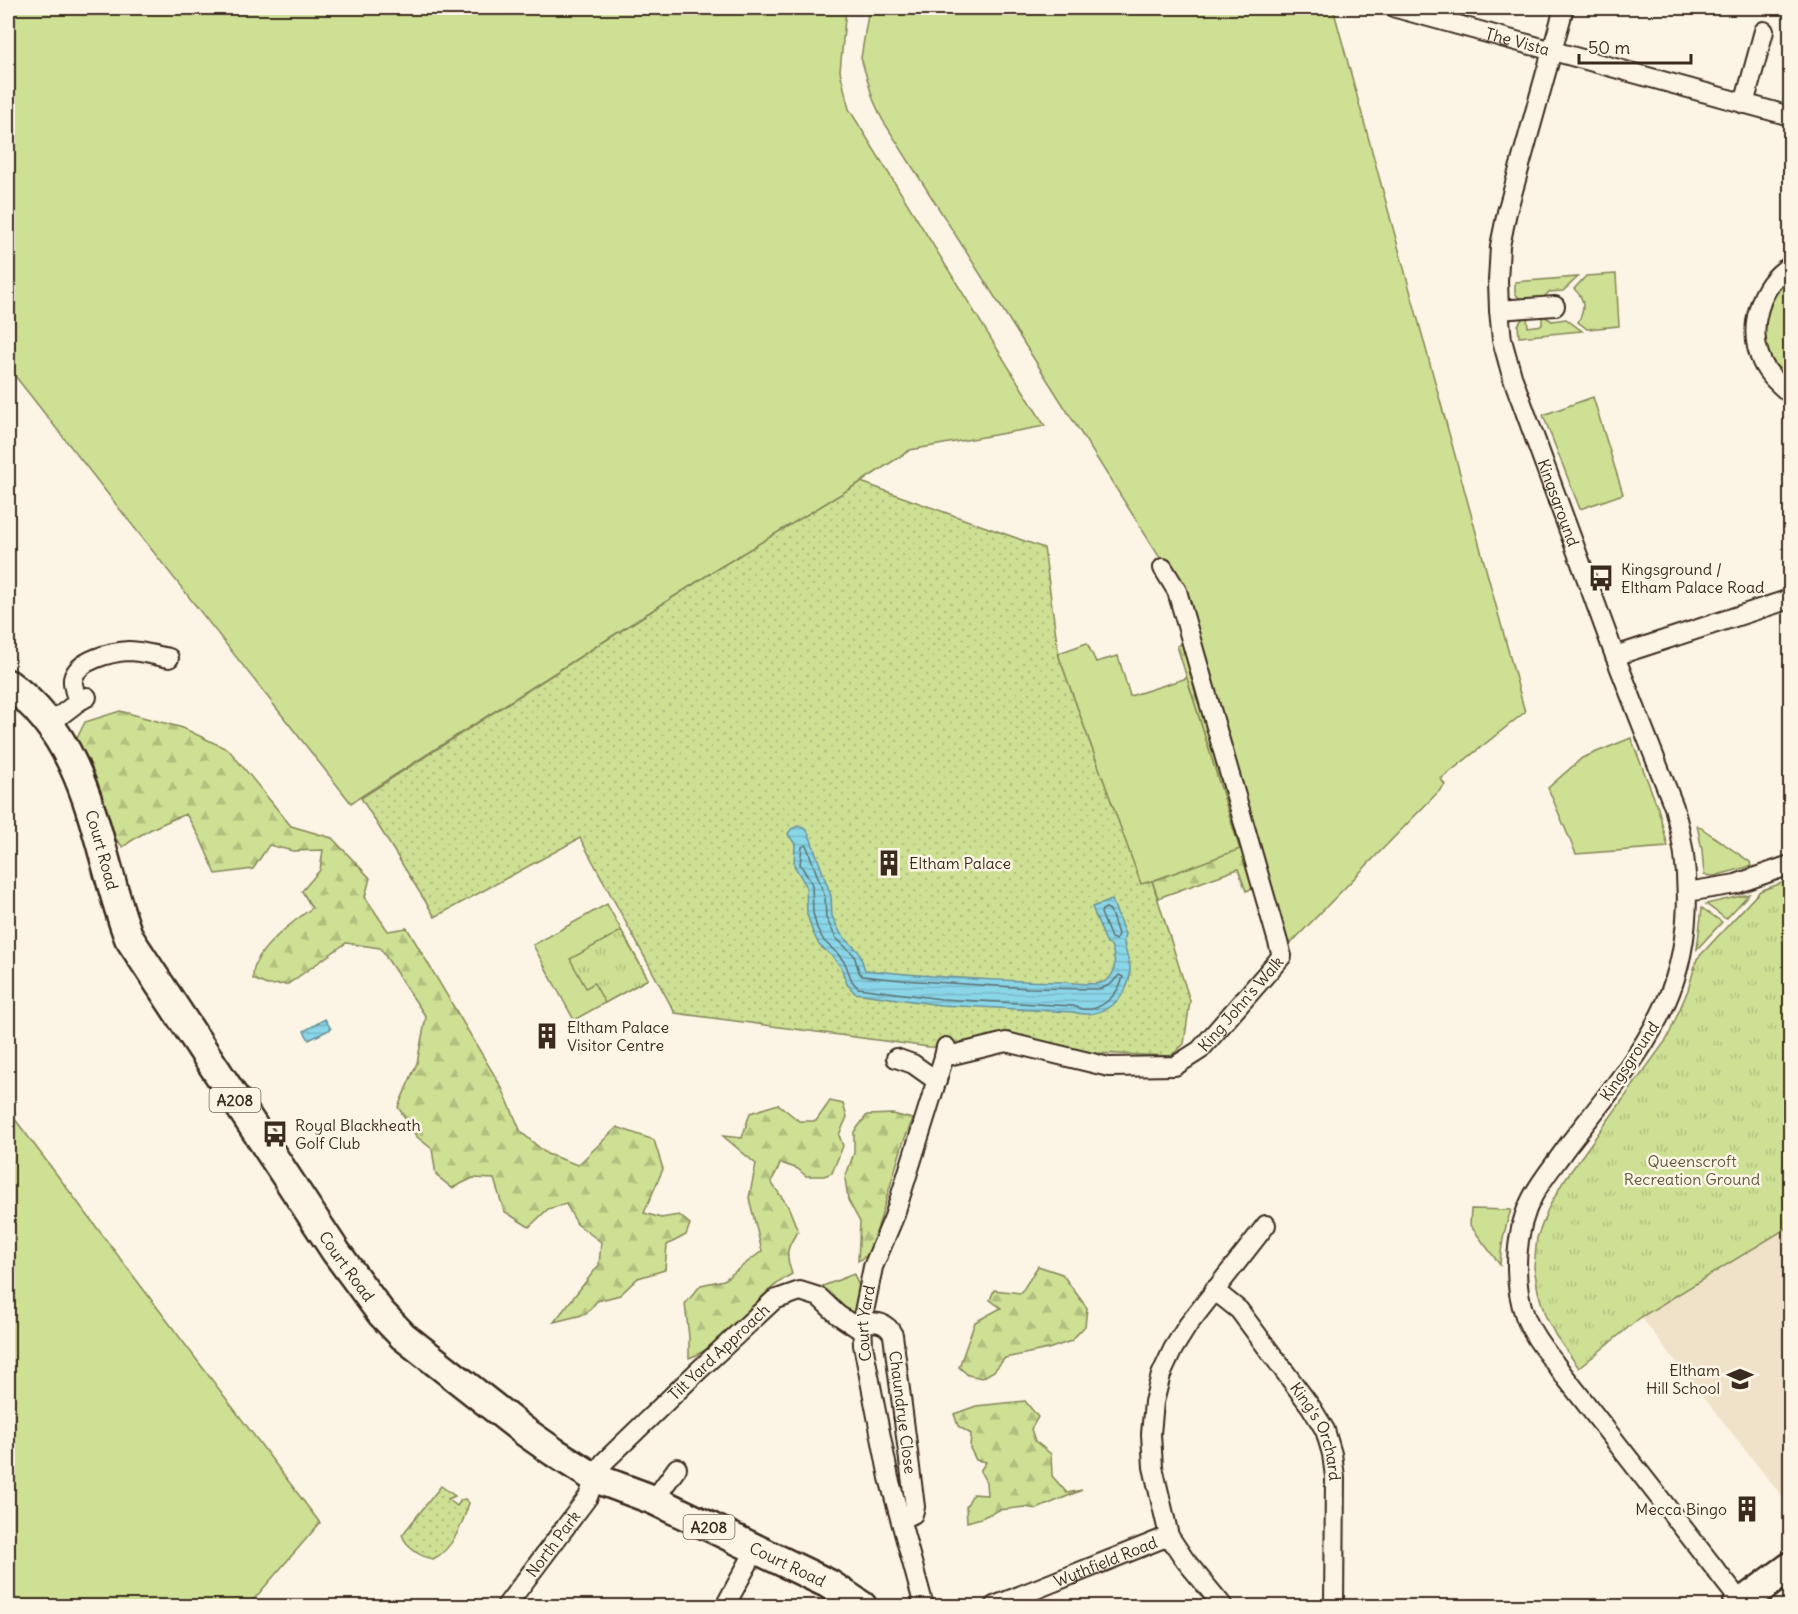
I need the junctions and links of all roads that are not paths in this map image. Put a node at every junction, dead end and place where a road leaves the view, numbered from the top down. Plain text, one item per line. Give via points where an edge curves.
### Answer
1 (1396, 8) edge
2 (1564, 8) edge
3 (1764, 31) dead end
4 (1552, 51) junction
5 (1744, 104) junction
6 (1791, 116) edge
7 (1791, 267) edge
8 (1555, 306) dead end
9 (1498, 310) junction
10 (1791, 394) edge
11 (1163, 568) dead end
12 (1791, 599) edge
13 (1615, 656) junction
14 (169, 658) dead end
15 (8, 684) edge
16 (49, 724) junction
17 (1791, 865) edge
18 (1687, 892) junction
19 (945, 1050) joint
20 (896, 1058) dead end
21 (937, 1081) junction
22 (1266, 1225) dead end
23 (1214, 1290) junction
24 (862, 1327) junction
25 (677, 1468) dead end
26 (595, 1478) junction
27 (654, 1500) junction
28 (901, 1518) junction
29 (1169, 1536) junction
30 (756, 1549) junction
31 (1791, 1567) edge
32 (1791, 1590) edge
33 (506, 1606) edge
34 (725, 1606) edge
35 (862, 1606) edge
36 (924, 1606) edge
37 (994, 1606) edge
38 (1223, 1606) edge
39 (1334, 1606) edge
40 (1748, 1606) edge

1 - 4 street, The Vista
2 - 4 street, Kingsground
3 - 5 street
4 - 5 street, The Vista
4 - 9 street, Kingsground via 1507,212 1500,246
5 - 6 street, The Vista
7 - 10 street via 1768,287 1760,304 1756,345 1775,381
8 - 9 street
9 - 13 street, Kingsground via 1512,376
11 - 19 street, King John's Walk via 1177,591 1282,956 1200,1050 1175,1066 1109,1067 1006,1042
12 - 13 street
13 - 18 street, Kingsground via 1674,807 1682,839
14 - 16 street via 128,651 98,657 81,666 73,679 84,699
15 - 16 main road, Court Road / A208
16 - 26 main road, Court Road / A208 via 86,794 116,905 129,938 341,1259 381,1313 403,1335 524,1431
17 - 18 street via 1736,884
18 - 40 street, Kingsground via 1680,960 1662,1012 1649,1036 1532,1197 1520,1232 1517,1276 1525,1316 1534,1335
19 - 21 street, Court Yard
20 - 21 street via 913,1064
21 - 24 street, Court Yard via 894,1217 873,1267
22 - 23 street
23 - 29 street via 1173,1349 1154,1402 1153,1467
23 - 39 street, King's Orchard via 1239,1310 1325,1430 1335,1477
24 - 26 street, Tilt Yard Approach via 838,1315 819,1297 800,1292 774,1300 604,1462
24 - 28 street, Court Yard via 889,1478
24 - 28 street, Chaundrye Close via 882,1322 893,1335 915,1507 913,1514
25 - 27 street
26 - 27 main road, Court Road / A208
26 - 33 street, North Park via 588,1497
27 - 30 main road, Court Road / A208
28 - 36 street, Court Yard
29 - 37 street, Wythfield Road
29 - 38 street, Wythfield Road
30 - 34 street
30 - 35 main road, Court Road / A208 via 829,1584
31 - 40 main road
32 - 40 main road

